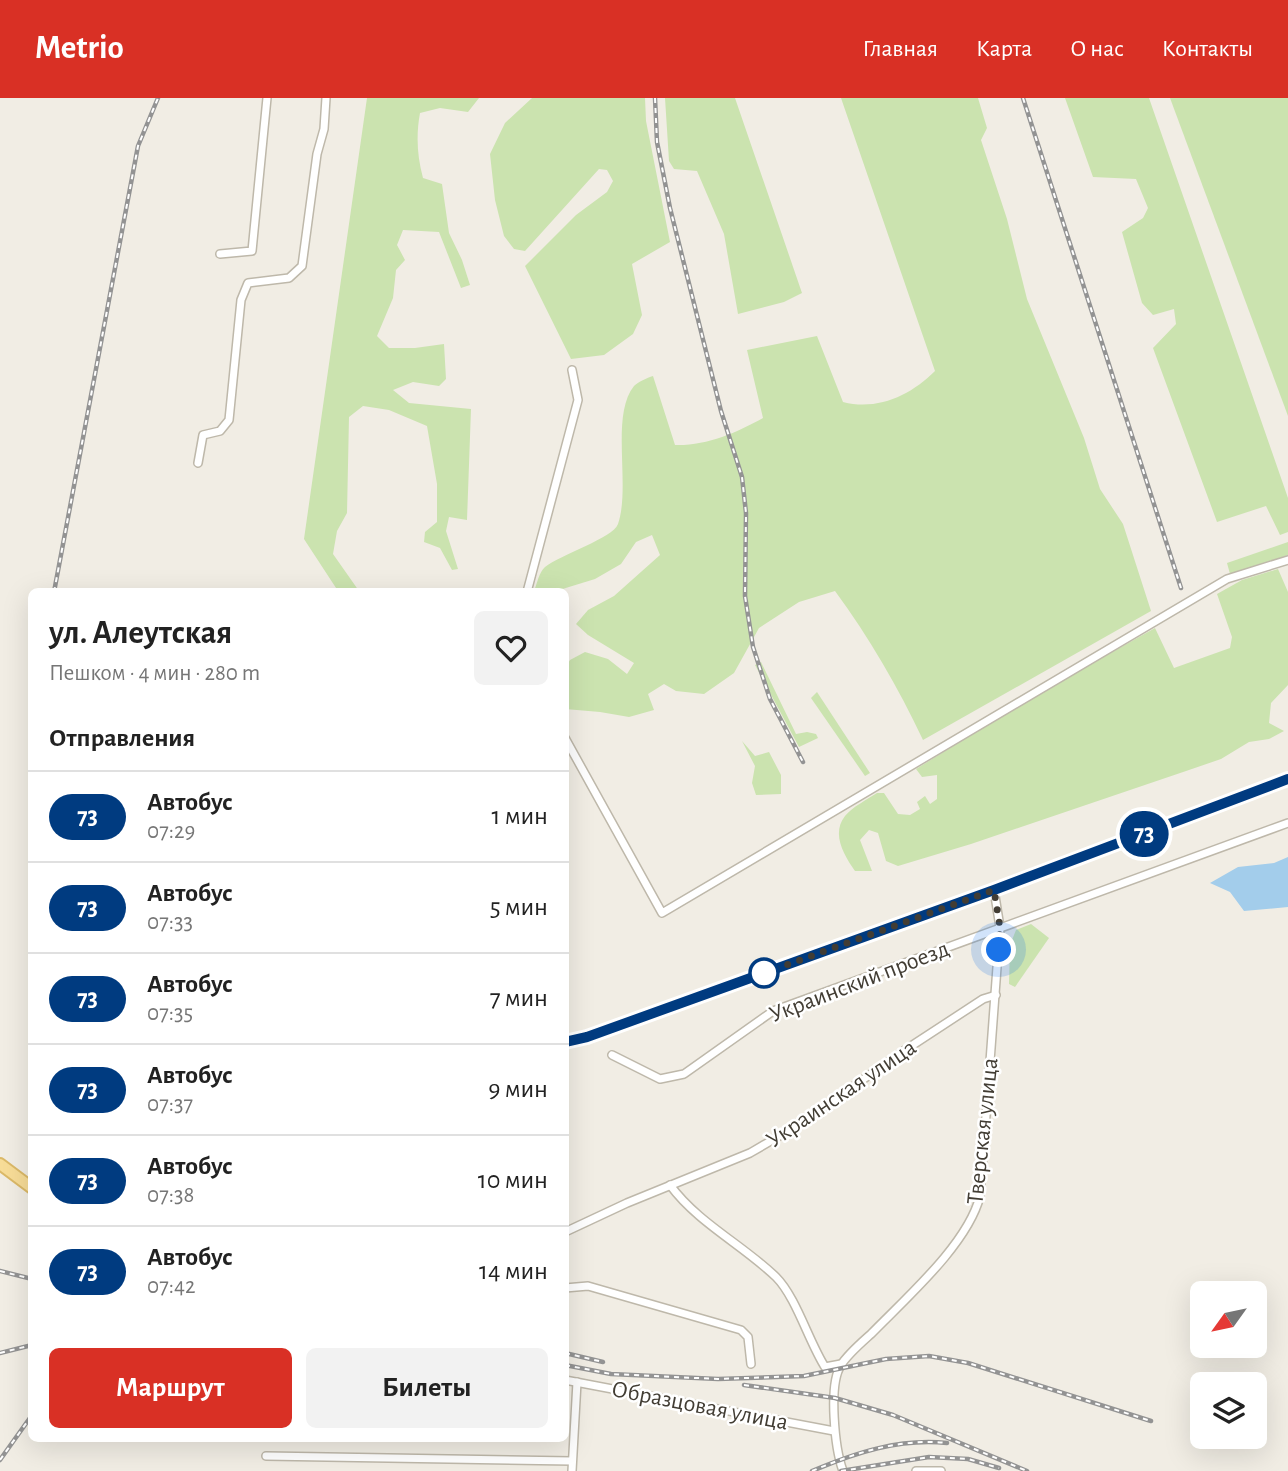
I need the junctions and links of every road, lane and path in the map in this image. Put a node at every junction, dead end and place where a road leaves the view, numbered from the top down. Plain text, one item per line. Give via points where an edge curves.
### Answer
1 (267, 98) edge
2 (326, 98) edge
3 (219, 254) dead end
4 (572, 370) dead end
5 (198, 463) dead end
6 (1288, 560) edge
7 (528, 588) edge
8 (569, 745) edge
9 (1288, 779) edge
10 (1288, 823) edge
11 (994, 890) junction
12 (1000, 927) junction
13 (996, 995) junction
14 (569, 1041) edge
15 (612, 1055) dead end
16 (0, 1164) edge
17 (28, 1185) edge
18 (670, 1185) junction
19 (569, 1230) edge
20 (569, 1287) edge
21 (751, 1364) dead end
22 (841, 1364) junction
23 (569, 1381) edge
24 (577, 1382) junction
25 (834, 1431) junction
26 (266, 1456) dead end
27 (572, 1461) junction
28 (572, 1471) edge
29 (843, 1471) edge
30 (916, 1471) edge
31 (941, 1471) edge

1 - 3 street via 252,251
2 - 5 street via 302,266 289,278 248,283 241,300 229,420 220,431 203,435
4 - 7 street via 578,400
6 - 8 street via 1227,579 662,913
9 - 11 main road
10 - 12 street, Украинский проезд
11 - 12 street, Тверская улица
11 - 14 main road
12 - 13 street, Тверская улица
12 - 15 street, Украинский проезд via 773,1011 684,1074 660,1079
13 - 18 street, Украинская улица via 902,1052 800,1124 750,1153
13 - 22 street, Тверская улица via 976,1210 958,1240
16 - 17 main road
18 - 19 street, Украинская улица
18 - 22 street via 777,1279 825,1367
20 - 21 street via 588,1286 741,1330 748,1337
22 - 25 street
23 - 24 street, Образцовая улица
24 - 25 street, Образцовая улица
24 - 27 street
25 - 29 street
26 - 27 street
27 - 28 street
30 - 31 street

